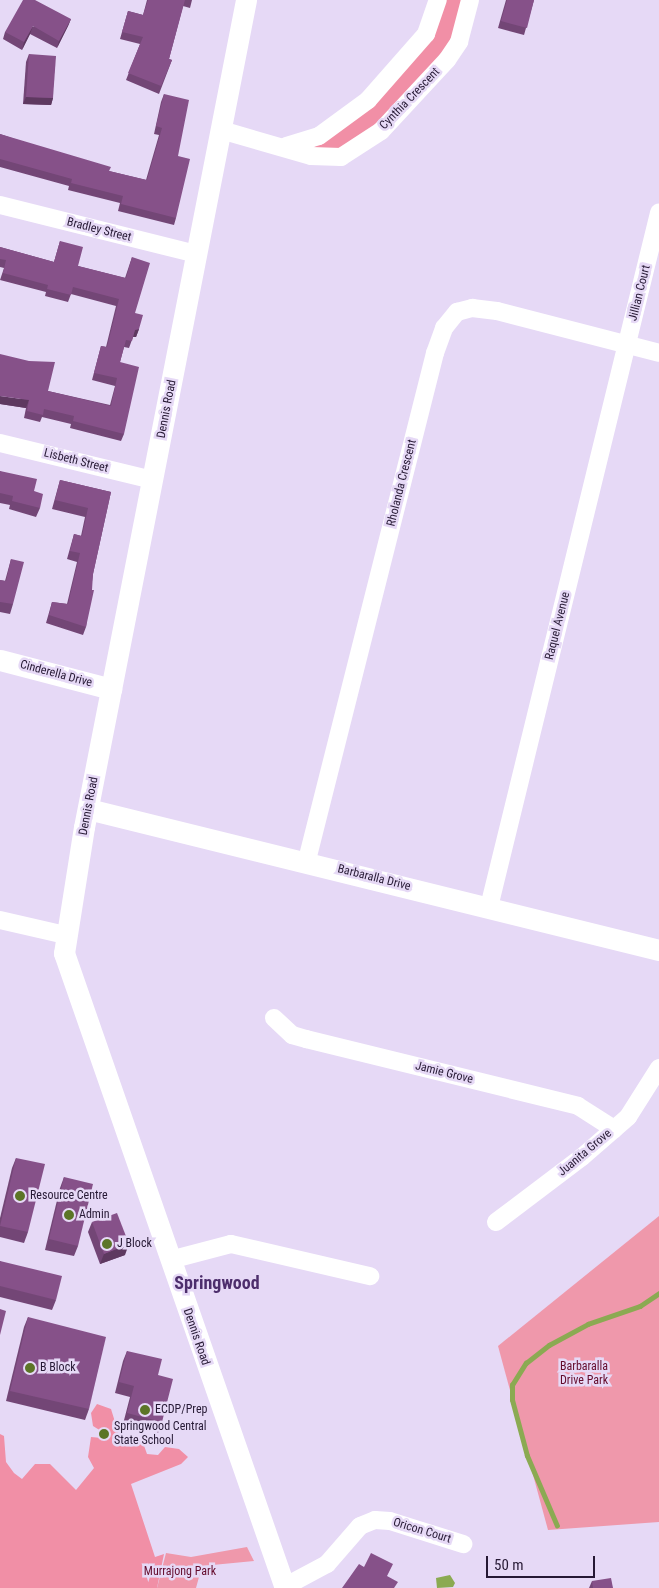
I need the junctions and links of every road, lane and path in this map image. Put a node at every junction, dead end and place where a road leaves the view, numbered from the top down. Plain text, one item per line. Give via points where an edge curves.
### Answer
1 (246, 0) edge
2 (438, 0) edge
3 (470, 0) edge
4 (221, 130) junction
5 (286, 146) junction
6 (0, 205) edge
7 (659, 213) edge
8 (197, 254) junction
9 (627, 345) junction
10 (659, 353) edge
11 (0, 443) edge
12 (153, 480) junction
13 (0, 660) edge
14 (111, 689) junction
15 (88, 809) junction
16 (307, 860) junction
17 (489, 907) junction
18 (0, 920) edge
19 (65, 935) junction
20 (659, 950) edge
21 (274, 1018) dead end
22 (659, 1068) edge
23 (614, 1129) junction
24 (496, 1222) dead end
25 (170, 1260) junction
26 (370, 1276) dead end
27 (464, 1544) dead end
28 (284, 1587) edge

1 - 4 street, Dennis Road
2 - 5 street via 426,34 368,100 319,136
3 - 5 street, Cynthia Crescent via 458,42 447,60 381,131 350,152 332,159
4 - 5 street, Cynthia Crescent
4 - 8 street, Dennis Road
6 - 8 street, Bradley Street
7 - 9 street, Jillian Court
8 - 12 street, Dennis Road
9 - 10 street, Rholanda Crescent
9 - 16 street, Rholanda Crescent via 497,311 472,308 457,312 444,328 432,362
9 - 17 street, Raquel Avenue
11 - 12 street, Lisbeth Street
12 - 14 street, Dennis Road
13 - 14 street, Cinderella Drive
14 - 15 street, Dennis Road
15 - 16 street, Barbaralla Drive
15 - 19 street, Dennis Road
16 - 17 street, Barbaralla Drive
17 - 20 street, Barbaralla Drive
18 - 19 street
19 - 25 street, Dennis Road via 64,953 69,974
21 - 23 street, Jamie Grove via 292,1034 306,1040 578,1106
22 - 23 street, Juanita Grove via 628,1117
23 - 24 street, Juanita Grove
25 - 26 street via 231,1244
25 - 28 street, Dennis Road
27 - 28 street, Oricon Court via 390,1521 375,1520 360,1526 327,1564

